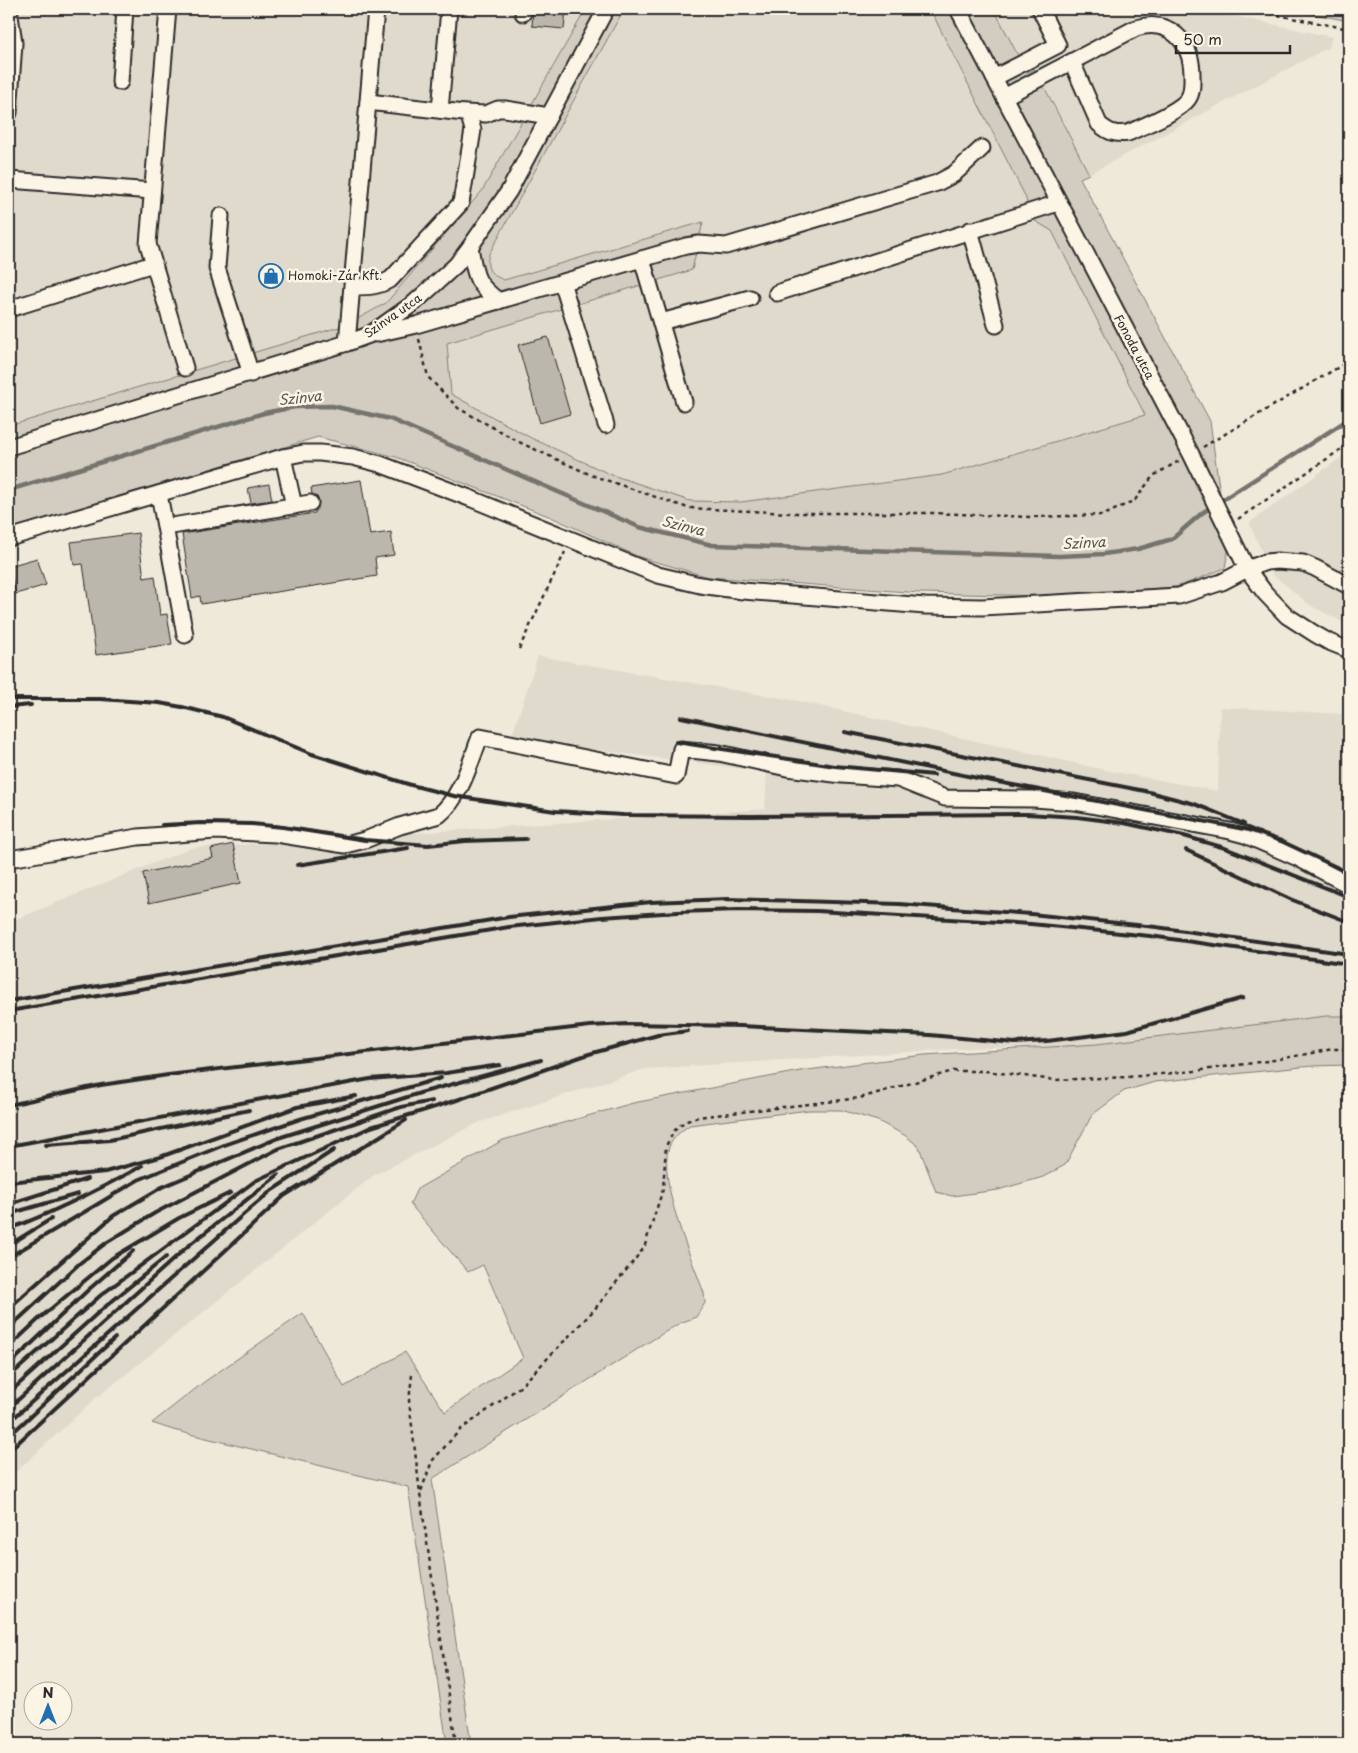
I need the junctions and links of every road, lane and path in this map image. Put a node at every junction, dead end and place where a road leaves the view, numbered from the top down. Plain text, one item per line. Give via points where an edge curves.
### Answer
1 (9, 9) edge
2 (125, 9) edge
3 (168, 9) edge
4 (376, 9) edge
5 (450, 9) edge
6 (606, 9) edge
7 (958, 9) edge
8 (1040, 9) edge
9 (1246, 9) edge
10 (1349, 29) edge
11 (1072, 62) junction
12 (994, 78) junction
13 (120, 82) dead end
14 (1004, 96) junction
15 (368, 102) junction
16 (440, 110) junction
17 (9, 113) edge
18 (464, 113) junction
19 (549, 116) junction
20 (982, 148) dead end
21 (9, 180) edge
22 (152, 191) junction
23 (1058, 203) junction
24 (221, 216) dead end
25 (970, 230) junction
26 (470, 248) junction
27 (642, 258) junction
28 (153, 264) junction
29 (562, 282) junction
30 (353, 288) junction
31 (777, 292) dead end
32 (750, 298) dead end
33 (499, 300) junction
34 (9, 309) edge
35 (661, 322) junction
36 (416, 325) junction
37 (996, 326) dead end
38 (369, 335) junction
39 (347, 343) junction
40 (1349, 361) edge
41 (184, 368) dead end
42 (251, 374) junction
43 (684, 402) dead end
44 (606, 425) dead end
45 (1349, 444) edge
46 (9, 447) edge
47 (1191, 454) junction
48 (285, 457) junction
49 (159, 494) junction
50 (310, 503) dead end
51 (294, 506) junction
52 (1237, 520) dead end
53 (166, 527) junction
54 (9, 538) edge
55 (571, 539) junction
56 (1247, 568) junction
57 (1349, 586) edge
58 (185, 635) dead end
59 (519, 649) dead end
60 (1349, 650) edge
61 (9, 859) edge
62 (1349, 885) edge
63 (1349, 1049) edge
64 (412, 1375) dead end
65 (420, 1494) junction
66 (456, 1744) edge

1 - 17 street via 14,43
2 - 13 street
3 - 22 street
4 - 15 street
5 - 16 street
6 - 19 street, Szinva utca
7 - 12 street, Fonoda utca
8 - 12 street via 1058,45
9 - 10 path
11 - 11 street via 1136,28 1155,26 1171,30 1180,39 1192,62 1191,93 1180,108 1128,133 1108,132 1096,119
11 - 14 street
12 - 14 street, Fonoda utca
14 - 23 street, Fonoda utca
15 - 16 street
15 - 30 street
16 - 18 street
18 - 19 street via 486,114 505,109
18 - 30 street via 469,116 473,130 461,203 392,279 372,288
19 - 26 street, Szinva utca via 509,191
20 - 27 street via 954,174 937,183 726,246 699,244
21 - 22 street
22 - 28 street via 148,244
23 - 25 street
23 - 47 street, Fonoda utca
24 - 42 street via 217,268
25 - 31 street
25 - 37 street
26 - 33 street via 480,284
26 - 38 street, Szinva utca via 414,303
27 - 29 street
27 - 35 street
28 - 34 street
28 - 41 street
29 - 33 street
29 - 44 street
30 - 39 street
32 - 35 street
33 - 36 street
35 - 43 street
36 - 38 street
36 - 47 path via 428,376 458,408 521,443 591,475 688,508 791,513 1104,515 1134,500 1153,476
38 - 39 street, Szinva utca
39 - 42 street, Szinva utca
40 - 47 path
42 - 46 street, Szinva utca
45 - 52 path
47 - 56 street, Fonoda utca
48 - 49 street
48 - 51 street
48 - 55 street via 320,452 380,464
49 - 53 street
49 - 54 street
50 - 51 street
51 - 53 street
53 - 58 street
55 - 56 street via 658,575 700,585 925,606 982,607 1179,596 1222,582
55 - 59 path
56 - 57 street via 1277,561 1303,563
56 - 60 street, Fonoda utca via 1287,616
61 - 62 street via 138,838 215,831 276,834 354,844 444,811 460,785 480,737 676,776 681,749 719,753 787,768 898,779 945,798 1074,802 1230,831 1298,858
63 - 65 path via 1128,1077 1054,1080 986,1071 953,1071 860,1098 698,1117 684,1122 674,1131 666,1146 664,1189 644,1248 594,1310 520,1386 460,1430 449,1442 432,1461
64 - 65 path via 409,1401
65 - 66 path

